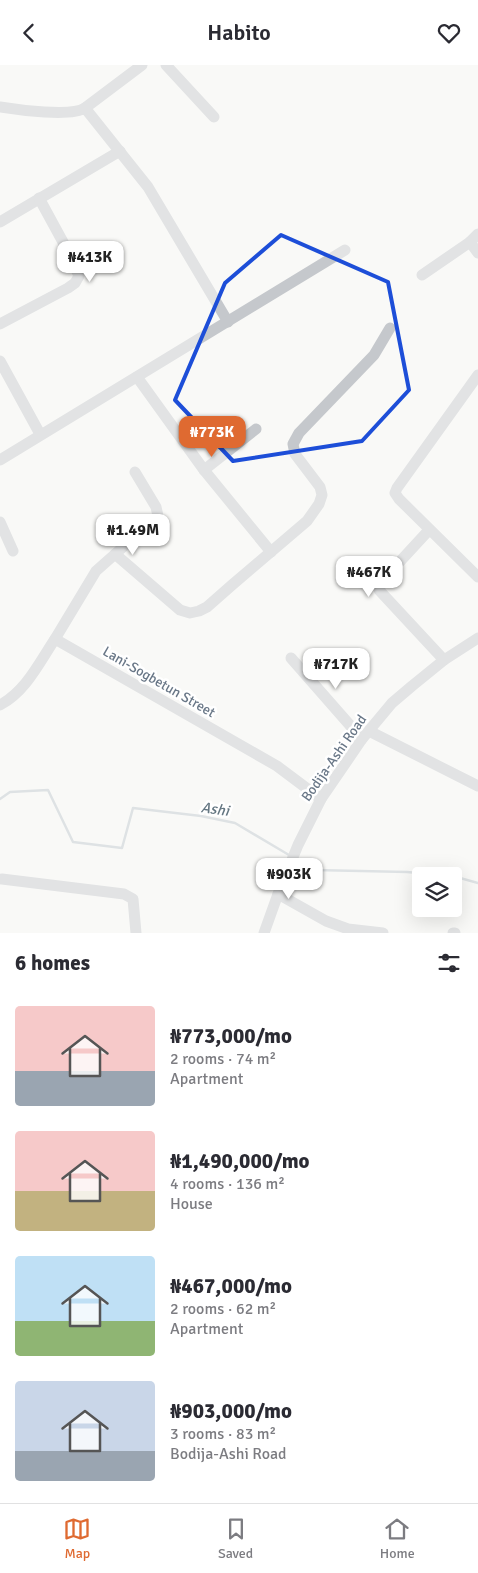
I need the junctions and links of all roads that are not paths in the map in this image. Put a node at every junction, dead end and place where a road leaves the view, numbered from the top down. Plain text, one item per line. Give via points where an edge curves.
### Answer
1 (142, 65) edge
2 (166, 65) edge
3 (0, 107) edge
4 (85, 108) junction
5 (214, 117) dead end
6 (120, 151) junction
7 (39, 198) junction
8 (0, 222) edge
9 (478, 234) edge
10 (470, 242) junction
11 (345, 250) dead end
12 (478, 253) edge
13 (422, 275) dead end
14 (228, 322) junction
15 (0, 325) edge
16 (390, 328) dead end
17 (0, 361) edge
18 (478, 375) edge
19 (137, 377) junction
20 (256, 429) dead end
21 (40, 434) junction
22 (0, 459) edge
23 (204, 470) junction
24 (135, 472) dead end
25 (0, 522) edge
26 (429, 530) junction
27 (12, 551) dead end
28 (271, 551) junction
29 (115, 554) junction
30 (478, 577) edge
31 (55, 639) junction
32 (477, 641) edge
33 (291, 658) dead end
34 (444, 660) junction
35 (0, 705) edge
36 (366, 735) junction
37 (478, 786) edge
38 (320, 799) junction
39 (2, 879) dead end
40 (278, 893) junction
41 (136, 933) edge
42 (264, 933) edge
43 (383, 933) edge

1 - 4 street
2 - 5 street
3 - 4 street via 44,112 76,112
4 - 6 street
6 - 7 street
6 - 14 street via 148,187
7 - 8 street
7 - 15 street via 79,276 68,288
9 - 10 street
10 - 12 street
10 - 13 street
11 - 14 street
14 - 19 street
16 - 28 street via 374,355 299,433 293,444 295,454 320,487 322,495 307,521
17 - 21 street
18 - 26 street via 395,493
19 - 21 street
19 - 23 street
20 - 23 street
21 - 22 street
23 - 28 street
24 - 29 street via 158,516
25 - 27 street
26 - 30 street
26 - 34 street via 382,581 380,590
28 - 29 street via 207,607 190,613 180,610
29 - 31 street via 96,571
31 - 35 street via 24,686
31 - 38 street, Lani-Sogbetun Street via 277,766
32 - 34 street, Bodija-Ashi Road
33 - 36 street
34 - 36 street, Bodija-Ashi Road via 392,703
36 - 37 street
36 - 38 street, Bodija-Ashi Road
38 - 40 street, Bodija-Ashi Road
39 - 41 street via 124,894 133,899
40 - 42 street, Bodija-Ashi Road
40 - 43 street via 326,921 348,929

